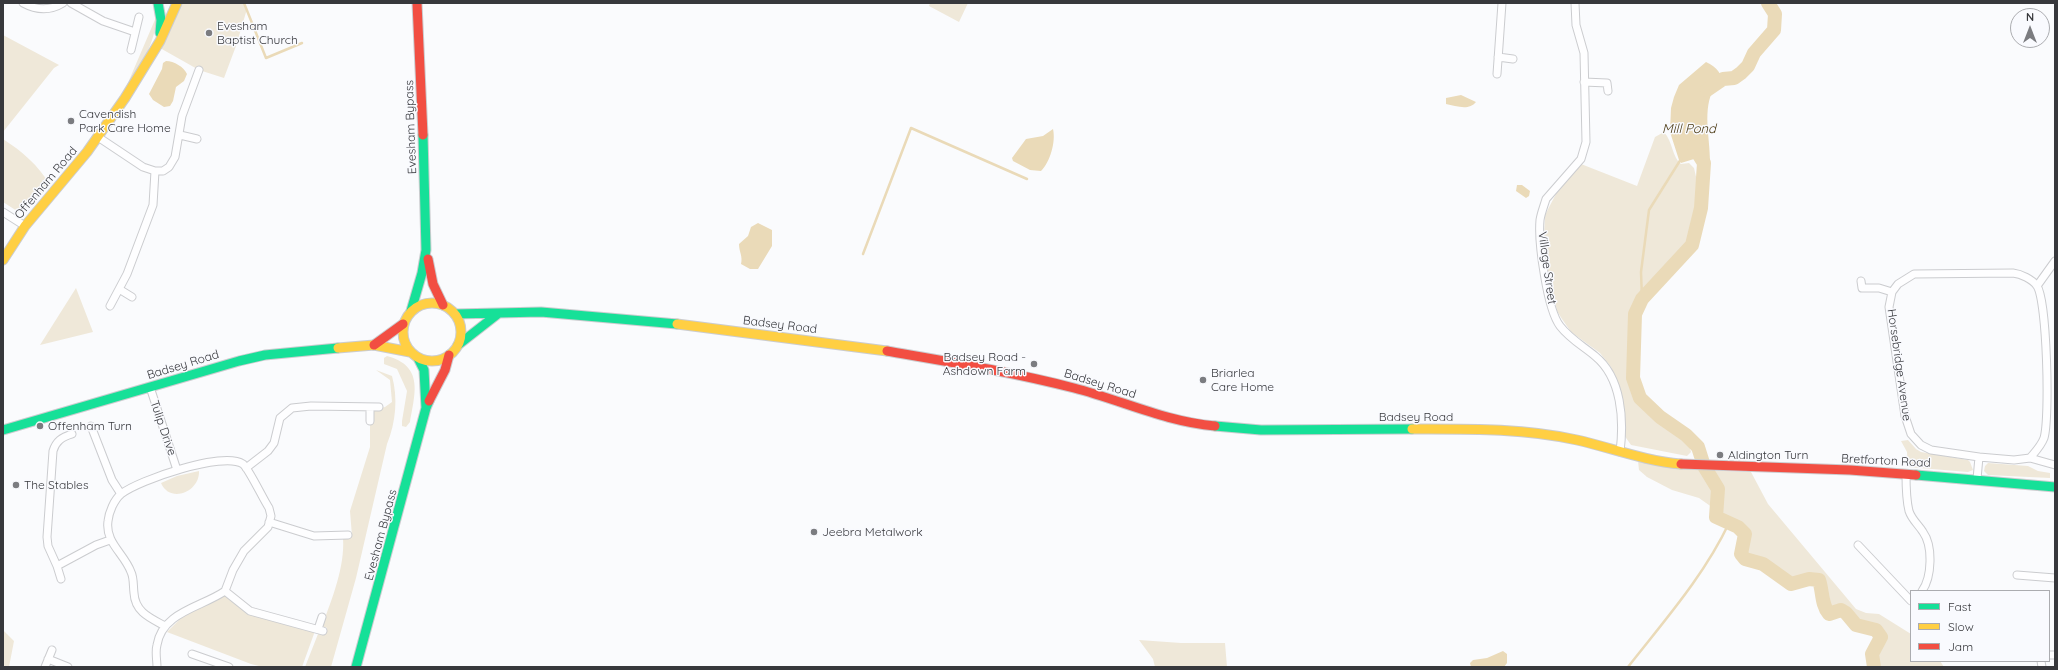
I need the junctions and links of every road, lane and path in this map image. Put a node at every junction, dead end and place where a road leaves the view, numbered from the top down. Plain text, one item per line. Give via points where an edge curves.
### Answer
1 (23, 3) edge
2 (62, 3) edge
3 (71, 3) edge
4 (158, 3) edge
5 (177, 3) edge
6 (417, 3) edge
7 (1502, 3) edge
8 (1575, 3) edge
9 (139, 17) dead end
10 (136, 32) junction
11 (160, 41) junction
12 (131, 50) dead end
13 (1498, 58) junction
14 (1513, 59) dead end
15 (199, 70) dead end
16 (1497, 74) dead end
17 (1584, 82) junction
18 (1608, 91) dead end
19 (180, 135) junction
20 (98, 137) junction
21 (197, 139) dead end
22 (155, 171) junction
23 (3, 212) edge
24 (25, 226) junction
25 (426, 250) junction
26 (3, 260) edge
27 (2055, 261) edge
28 (1861, 281) dead end
29 (2037, 286) junction
30 (119, 289) junction
31 (1892, 292) junction
32 (132, 297) dead end
33 (443, 305) junction
34 (110, 306) dead end
35 (411, 311) junction
36 (499, 313) junction
37 (455, 314) junction
38 (404, 324) junction
39 (374, 345) junction
40 (458, 345) junction
41 (410, 352) junction
42 (449, 356) junction
43 (418, 358) junction
44 (150, 387) junction
45 (370, 407) junction
46 (379, 407) dead end
47 (426, 408) junction
48 (370, 421) dead end
49 (90, 426) dead end
50 (3, 430) edge
51 (72, 434) dead end
52 (1620, 452) junction
53 (1979, 457) junction
54 (2030, 458) junction
55 (2055, 464) edge
56 (1694, 465) joint
57 (246, 468) junction
58 (177, 470) junction
59 (1906, 474) junction
60 (1977, 479) junction
61 (2055, 487) edge
62 (121, 494) junction
63 (269, 522) junction
64 (348, 535) dead end
65 (110, 540) junction
66 (1858, 545) dead end
67 (56, 566) junction
68 (2017, 575) dead end
69 (2055, 578) edge
70 (61, 579) dead end
71 (1923, 590) edge
72 (225, 591) junction
73 (1910, 600) edge
74 (322, 617) dead end
75 (165, 626) junction
76 (52, 650) dead end
77 (192, 654) dead end
78 (48, 659) junction
79 (45, 667) edge
80 (68, 667) edge
81 (157, 667) edge
82 (229, 667) edge
83 (356, 667) edge

1 - 2 street via 38,9 53,8
3 - 10 street via 103,21
4 - 11 main road, Offenham Road via 161,20
5 - 11 main road, Offenham Road
6 - 25 main road, Evesham Bypass
7 - 13 street
8 - 17 street, Village Street via 1576,25 1584,53
9 - 10 street
10 - 12 street
11 - 20 main road, Offenham Road via 126,98
13 - 14 street
13 - 16 street
15 - 19 street via 187,100
17 - 18 street via 1607,83
17 - 52 street, Village Street via 1584,150 1581,159 1546,199 1540,221 1542,252 1551,306 1560,326 1575,342 1595,356 1610,374 1618,393 1621,414
19 - 21 street
19 - 22 street via 172,163 163,171
20 - 22 street via 130,159
20 - 24 main road, Offenham Road
22 - 30 street via 153,205
23 - 24 street
24 - 26 main road, Offenham Road
25 - 33 main road, Evesham Bypass via 433,284
25 - 35 main road, Evesham Bypass
27 - 29 street
28 - 31 street, Horsebridge Avenue via 1862,288 1879,288
29 - 31 street, Horsebridge Avenue via 2027,277 2013,272 1914,274 1898,284
29 - 54 street via 2044,316 2046,412 2044,438
30 - 32 street
30 - 34 street
31 - 53 street, Horsebridge Avenue via 1889,307 1905,416 1911,434 1920,445 1931,450
33 - 35 main road via 426,303
33 - 37 main road
35 - 38 main road
36 - 37 main road, Badsey Road
36 - 40 main road
36 - 52 main road, Badsey Road via 541,312 647,320 872,348 1008,372 1076,388 1159,415 1204,425 1261,430 1458,429 1528,432 1577,440
37 - 40 main road via 461,329
38 - 39 main road, Badsey Road
38 - 41 main road via 402,334
39 - 41 main road, Badsey Road
39 - 44 main road, Badsey Road via 265,355
40 - 42 main road
41 - 43 main road
42 - 43 main road via 434,361
42 - 47 main road, Evesham Bypass via 445,370
43 - 47 main road, Evesham Bypass via 424,370
44 - 50 main road, Badsey Road
44 - 58 street, Tulip Drive
45 - 46 street
45 - 48 street
45 - 57 street via 292,408 280,418 274,443 268,451
47 - 83 main road, Evesham Bypass
49 - 62 street via 112,480
51 - 67 street via 62,437 54,447 47,537
52 - 56 main road, Badsey Road via 1669,463
53 - 54 street, Horsebridge Avenue via 2014,460
53 - 60 street
54 - 55 street, Horsebridge Avenue
56 - 59 main road, Bretforton Road
57 - 58 street via 233,460
57 - 63 street via 269,508
58 - 62 street
59 - 60 main road, Bretforton Road
59 - 71 street via 1910,512 1924,533 1928,552 1929,578
60 - 61 main road, Bretforton Road
62 - 65 street via 110,510
63 - 64 street via 314,536
63 - 72 street via 268,527 244,551
65 - 67 street
65 - 75 street via 128,564 132,574 134,598 140,611
66 - 73 street
67 - 70 street
68 - 69 street
72 - 74 street via 250,610 320,630
72 - 75 street via 177,616
75 - 81 street via 156,644
76 - 78 street
77 - 82 street
78 - 79 street
78 - 80 street

